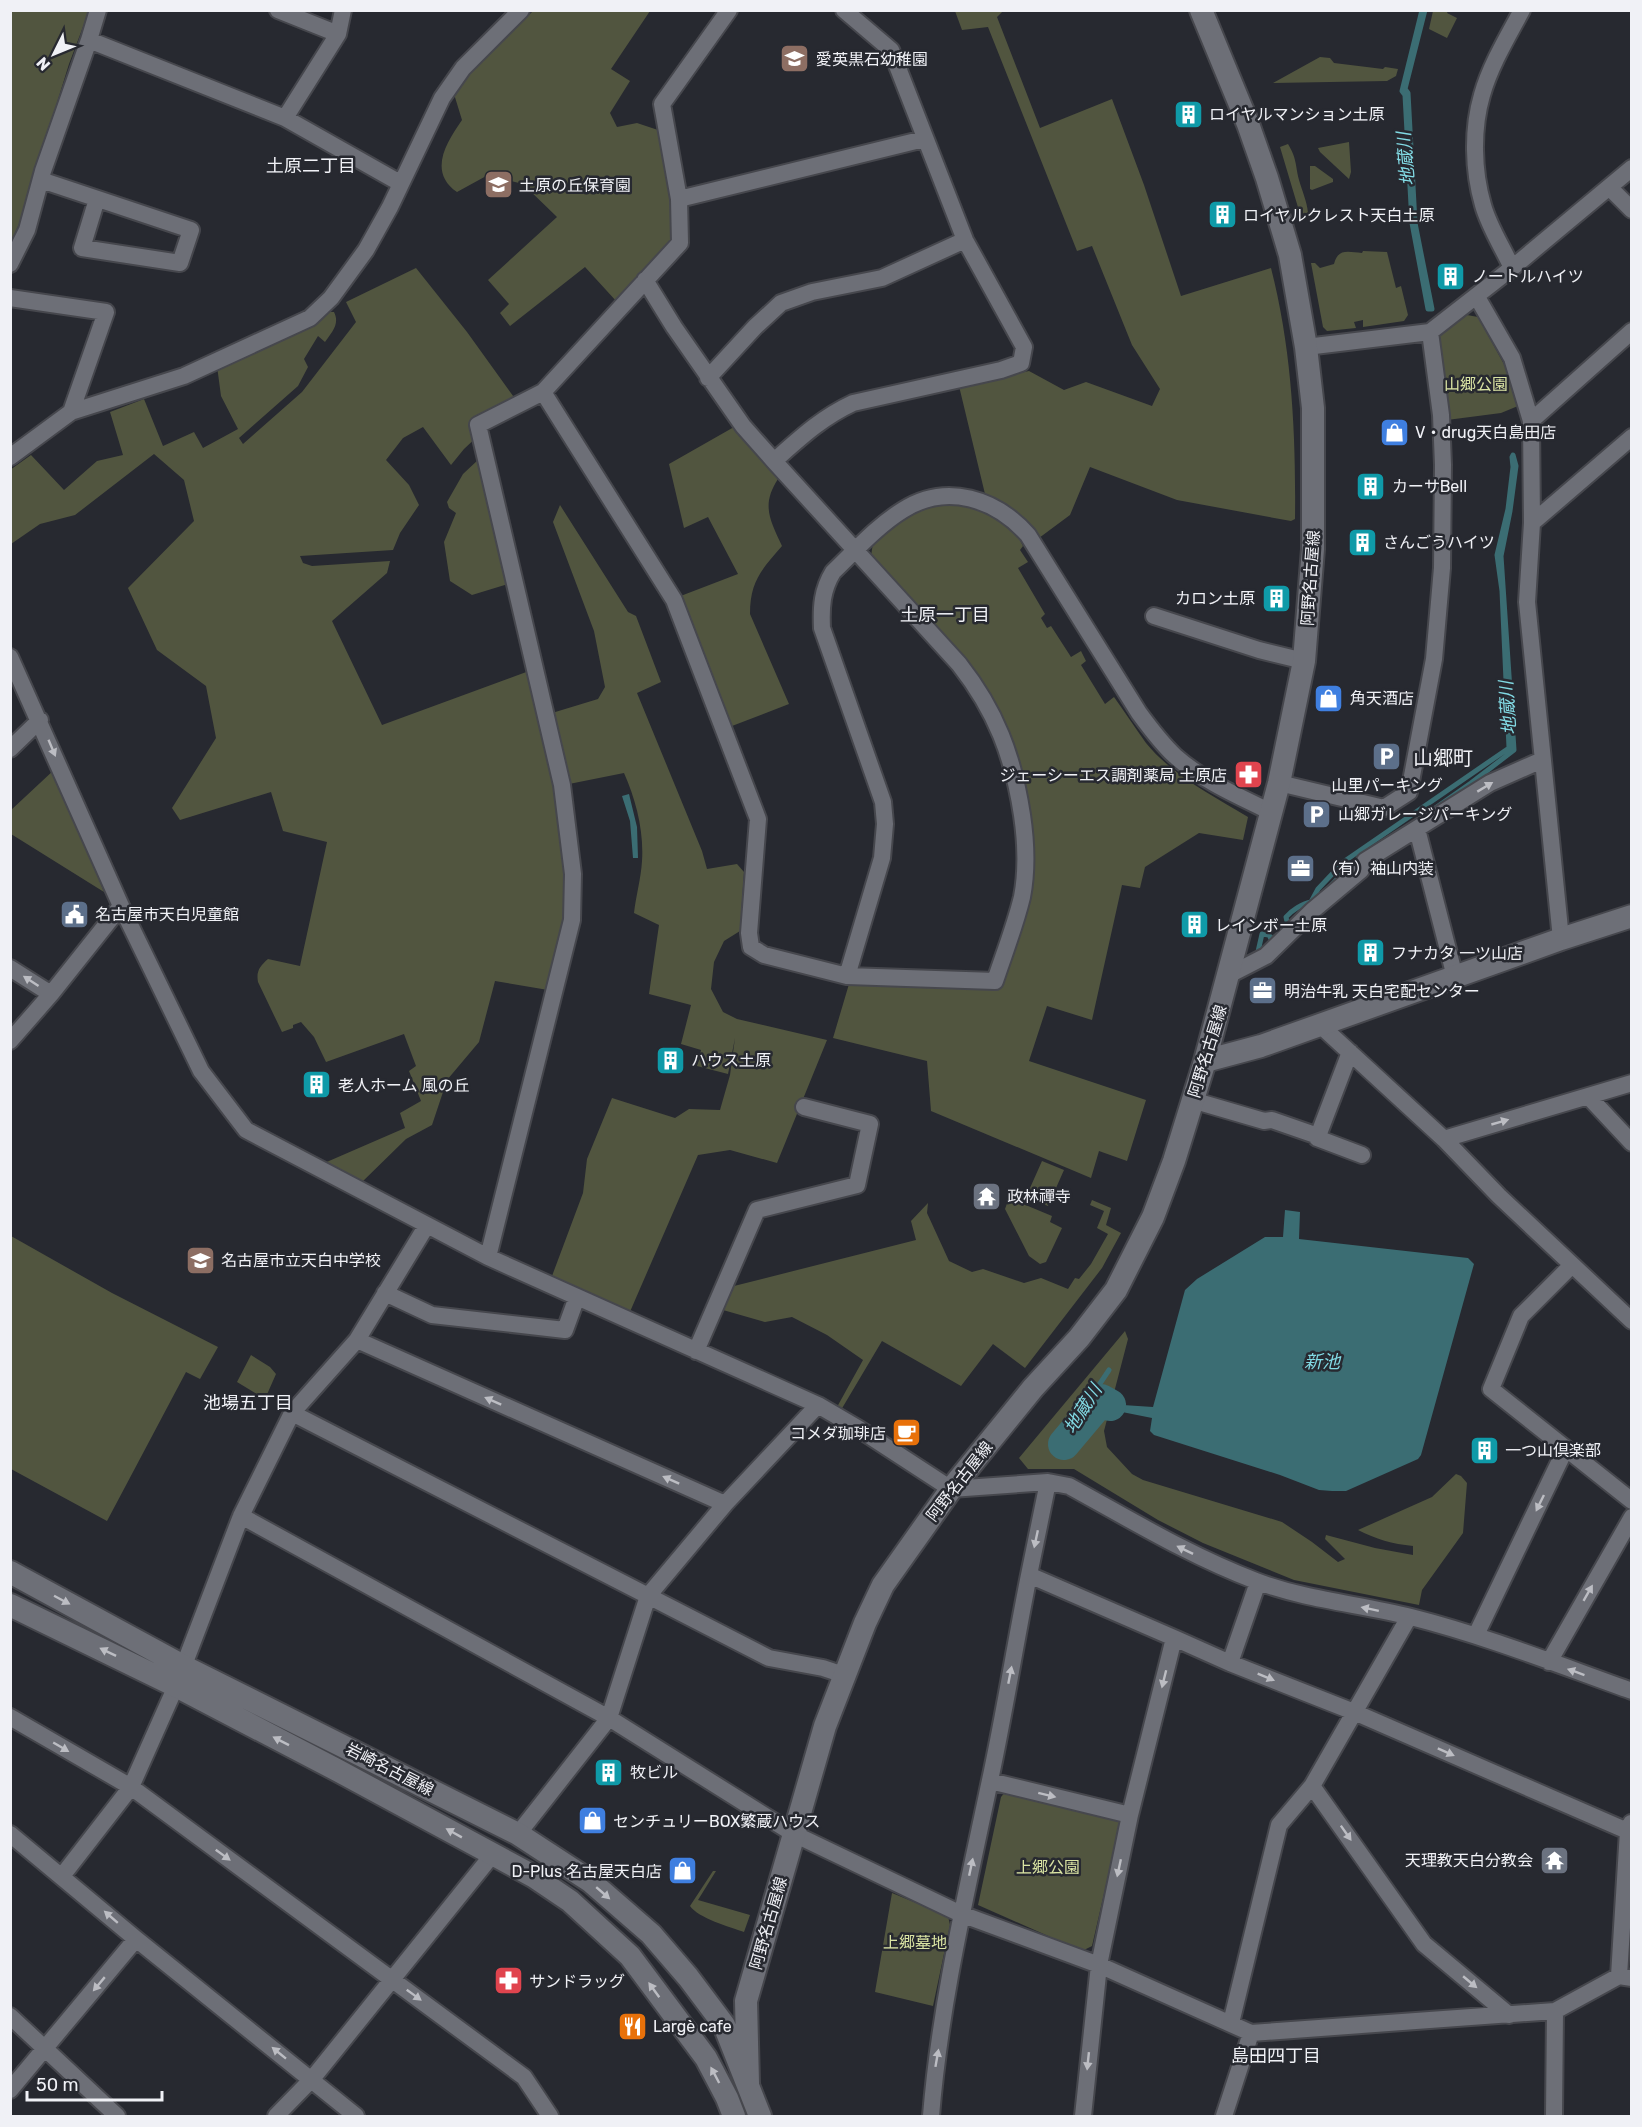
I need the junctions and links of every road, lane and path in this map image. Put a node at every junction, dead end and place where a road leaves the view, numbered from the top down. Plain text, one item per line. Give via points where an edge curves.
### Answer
1 (98, 10) edge
2 (278, 10) edge
3 (342, 10) edge
4 (521, 10) edge
5 (729, 10) edge
6 (844, 10) edge
7 (1200, 10) edge
8 (1522, 10) edge
9 (338, 34) junction
10 (89, 40) junction
11 (285, 118) junction
12 (924, 139) junction
13 (1632, 168) edge
14 (41, 180) junction
15 (400, 183) junction
16 (1609, 187) junction
17 (97, 199) junction
18 (679, 199) junction
19 (1632, 210) edge
20 (965, 240) junction
21 (10, 264) edge
22 (1512, 268) junction
23 (645, 280) junction
24 (1477, 297) junction
25 (10, 298) edge
26 (1632, 331) edge
27 (1431, 332) junction
28 (1306, 347) junction
29 (708, 378) junction
30 (543, 392) junction
31 (71, 412) junction
32 (1531, 421) junction
33 (1632, 437) edge
34 (10, 457) edge
35 (774, 462) junction
36 (1532, 523) junction
37 (856, 550) junction
38 (1154, 616) dead end
39 (10, 657) edge
40 (1304, 660) junction
41 (40, 720) junction
42 (10, 749) edge
43 (1542, 760) junction
44 (1279, 783) junction
45 (1271, 812) junction
46 (1417, 829) junction
47 (120, 906) junction
48 (1632, 916) edge
49 (1562, 939) junction
50 (10, 968) edge
51 (1229, 975) junction
52 (847, 976) junction
53 (1455, 977) junction
54 (51, 994) junction
55 (1319, 1024) junction
56 (10, 1041) edge
57 (1350, 1052) junction
58 (1205, 1061) junction
59 (1632, 1083) edge
60 (1588, 1096) junction
61 (1192, 1100) junction
62 (804, 1107) dead end
63 (1318, 1136) junction
64 (1444, 1139) junction
65 (1632, 1143) edge
66 (1362, 1155) dead end
67 (427, 1225) junction
68 (488, 1257) junction
69 (1572, 1266) junction
70 (386, 1293) junction
71 (577, 1297) junction
72 (1632, 1321) edge
73 (357, 1340) junction
74 (696, 1351) junction
75 (818, 1405) junction
76 (291, 1413) junction
77 (1565, 1450) junction
78 (1048, 1482) junction
79 (951, 1489) junction
80 (1632, 1501) edge
81 (725, 1504) junction
82 (241, 1516) junction
83 (1632, 1517) edge
84 (10, 1572) edge
85 (1029, 1575) junction
86 (1258, 1582) junction
87 (648, 1596) junction
88 (10, 1605) edge
89 (1409, 1617) junction
90 (1476, 1635) junction
91 (1174, 1638) junction
92 (1549, 1662) junction
93 (1230, 1663) junction
94 (844, 1675) junction
95 (180, 1676) junction
96 (1632, 1691) edge
97 (1354, 1712) junction
98 (10, 1717) edge
99 (609, 1719) junction
100 (990, 1781) junction
101 (1312, 1786) junction
102 (131, 1787) junction
103 (1130, 1815) junction
104 (1630, 1829) edge
105 (10, 1834) edge
106 (518, 1834) junction
107 (795, 1834) junction
108 (493, 1854) junction
109 (62, 1876) junction
110 (962, 1914) junction
111 (136, 1940) junction
112 (1099, 1965) junction
113 (1625, 1977) edge
114 (394, 1980) junction
115 (746, 2001) junction
116 (1556, 2011) junction
117 (1509, 2014) junction
118 (10, 2016) edge
119 (1231, 2024) junction
120 (724, 2025) junction
121 (1251, 2033) junction
122 (690, 2036) junction
123 (44, 2048) junction
124 (312, 2079) junction
125 (748, 2083) junction
126 (10, 2090) edge
127 (117, 2116) edge
128 (276, 2116) edge
129 (357, 2116) edge
130 (550, 2116) edge
131 (734, 2116) edge
132 (760, 2116) edge
133 (931, 2116) edge
134 (1083, 2116) edge
135 (1224, 2116) edge
136 (1554, 2116) edge

1 - 10 street
2 - 9 street
3 - 9 street
4 - 15 street via 463,68 442,98
5 - 18 street via 662,104
6 - 12 street via 891,50
7 - 28 main road, 阿野名古屋線 via 1267,178 1290,255
8 - 22 street via 1482,95 1476,136 1476,169 1483,206
9 - 11 street
10 - 11 street
10 - 14 street
11 - 15 street
12 - 18 street
12 - 20 street
13 - 16 street
14 - 17 street
14 - 21 street via 27,230
15 - 31 street via 366,250 332,298 310,318 183,376
16 - 19 street
16 - 22 street
17 - 17 street via 192,230 180,263 82,248
18 - 23 street via 680,243
20 - 29 street via 882,278 812,292 781,303
20 - 35 street via 1024,347 1021,363 853,403 814,425
22 - 24 street
23 - 29 street
23 - 30 street
24 - 27 street
24 - 32 street via 1512,358
25 - 31 street via 106,312
26 - 32 street
27 - 28 street
27 - 44 street via 1442,415 1442,568 1434,659 1409,792 1384,808
28 - 40 main road, 阿野名古屋線 via 1313,408 1313,549
29 - 35 street
30 - 52 street via 674,600 758,819 751,947 764,955
30 - 68 street via 478,425 562,785 573,874 572,920
31 - 34 street
32 - 36 street
33 - 36 street
35 - 37 street
36 - 43 street via 1527,602
37 - 45 street via 905,508 939,496 988,503 1006,514 1028,536 1154,733 1192,770
37 - 52 street via 826,583 821,605 822,628 883,802 885,824 882,858
37 - 52 street via 960,664 990,709 1017,780 1025,859 1022,897 994,981
38 - 40 street via 1259,650
39 - 41 street
40 - 44 main road, 阿野名古屋線
41 - 42 street
41 -> 47 street
46 -> 43 street via 1490,783
43 - 49 street
44 - 45 main road, 阿野名古屋線
45 - 51 main road, 阿野名古屋線
46 - 51 street via 1365,861 1361,870 1312,910 1266,956
46 - 53 street
47 - 54 street
47 - 67 street via 201,1071 246,1130
48 - 49 main road
49 - 53 main road
54 -> 50 street
51 - 58 main road, 阿野名古屋線
53 - 55 main road
54 - 56 street
55 - 57 street
55 - 58 main road via 1261,1046
57 - 63 street
57 - 64 street
58 - 61 main road, 阿野名古屋線
59 - 60 street
64 -> 60 street
60 - 65 street
61 - 63 street
61 - 79 main road, 阿野名古屋線 via 1153,1217 1116,1290
62 - 74 street via 870,1124 857,1185 757,1210
63 - 66 street
64 - 69 street
67 - 68 street
67 - 70 street
68 - 71 street
69 - 72 street
69 - 77 street via 1521,1316 1491,1389
70 - 71 street via 432,1315 565,1330
70 - 73 street
71 - 74 street
73 - 76 street
81 -> 73 street
74 - 75 street
75 - 79 street
75 - 81 street
76 - 82 street
76 - 87 street
77 - 80 street
77 -> 90 street
78 - 79 street
78 -> 85 street
86 -> 78 street via 1184,1550 1070,1486
79 - 94 main road, 阿野名古屋線 via 883,1585
81 - 87 street
82 - 95 street
82 - 99 street
92 -> 83 street
84 -> 95 main road, 岩崎名古屋線
85 - 91 street
100 -> 85 street
89 -> 86 street
86 - 93 street
87 - 94 street via 769,1658
87 - 99 street
95 -> 88 main road, 岩崎名古屋線
89 - 90 street
89 - 97 street
90 - 92 street
91 - 93 street
91 -> 103 street
96 -> 92 street
93 -> 97 street
94 - 107 main road, 阿野名古屋線 via 825,1726
95 - 102 street
95 - 106 main road, 岩崎名古屋線
108 -> 95 main road, 岩崎名古屋線
97 - 101 street
97 -> 104 street
98 -> 102 street
99 - 106 street
99 - 107 street
100 -> 103 street
110 -> 100 street
101 -> 117 street via 1424,1944
101 - 119 street via 1279,1825
102 - 109 street
102 -> 114 street
103 -> 112 street
104 - 113 street
105 - 109 street
106 -> 120 main road, 岩崎名古屋線 via 590,1881 651,1934
107 - 110 street
107 - 115 main road, 阿野名古屋線
108 - 114 street
122 -> 108 main road, 岩崎名古屋線 via 630,1956 570,1900
111 -> 109 street
110 - 112 street
133 -> 110 street via 934,2070
111 -> 123 street
124 -> 111 street
112 - 119 street
112 -> 134 street
113 - 116 street
114 - 124 street
114 -> 130 street via 524,2076
115 - 120 main road, 阿野名古屋線
115 - 125 main road, 阿野名古屋線
116 - 117 street
116 - 136 street
117 - 121 street
118 - 123 street
119 - 121 street
120 - 122 main road, 阿野名古屋線
120 - 125 main road, 阿野名古屋線
121 - 135 street
131 -> 122 main road via 706,2058
123 - 126 street
123 - 127 street
124 - 128 street
124 - 129 street
125 - 132 main road, 阿野名古屋線

